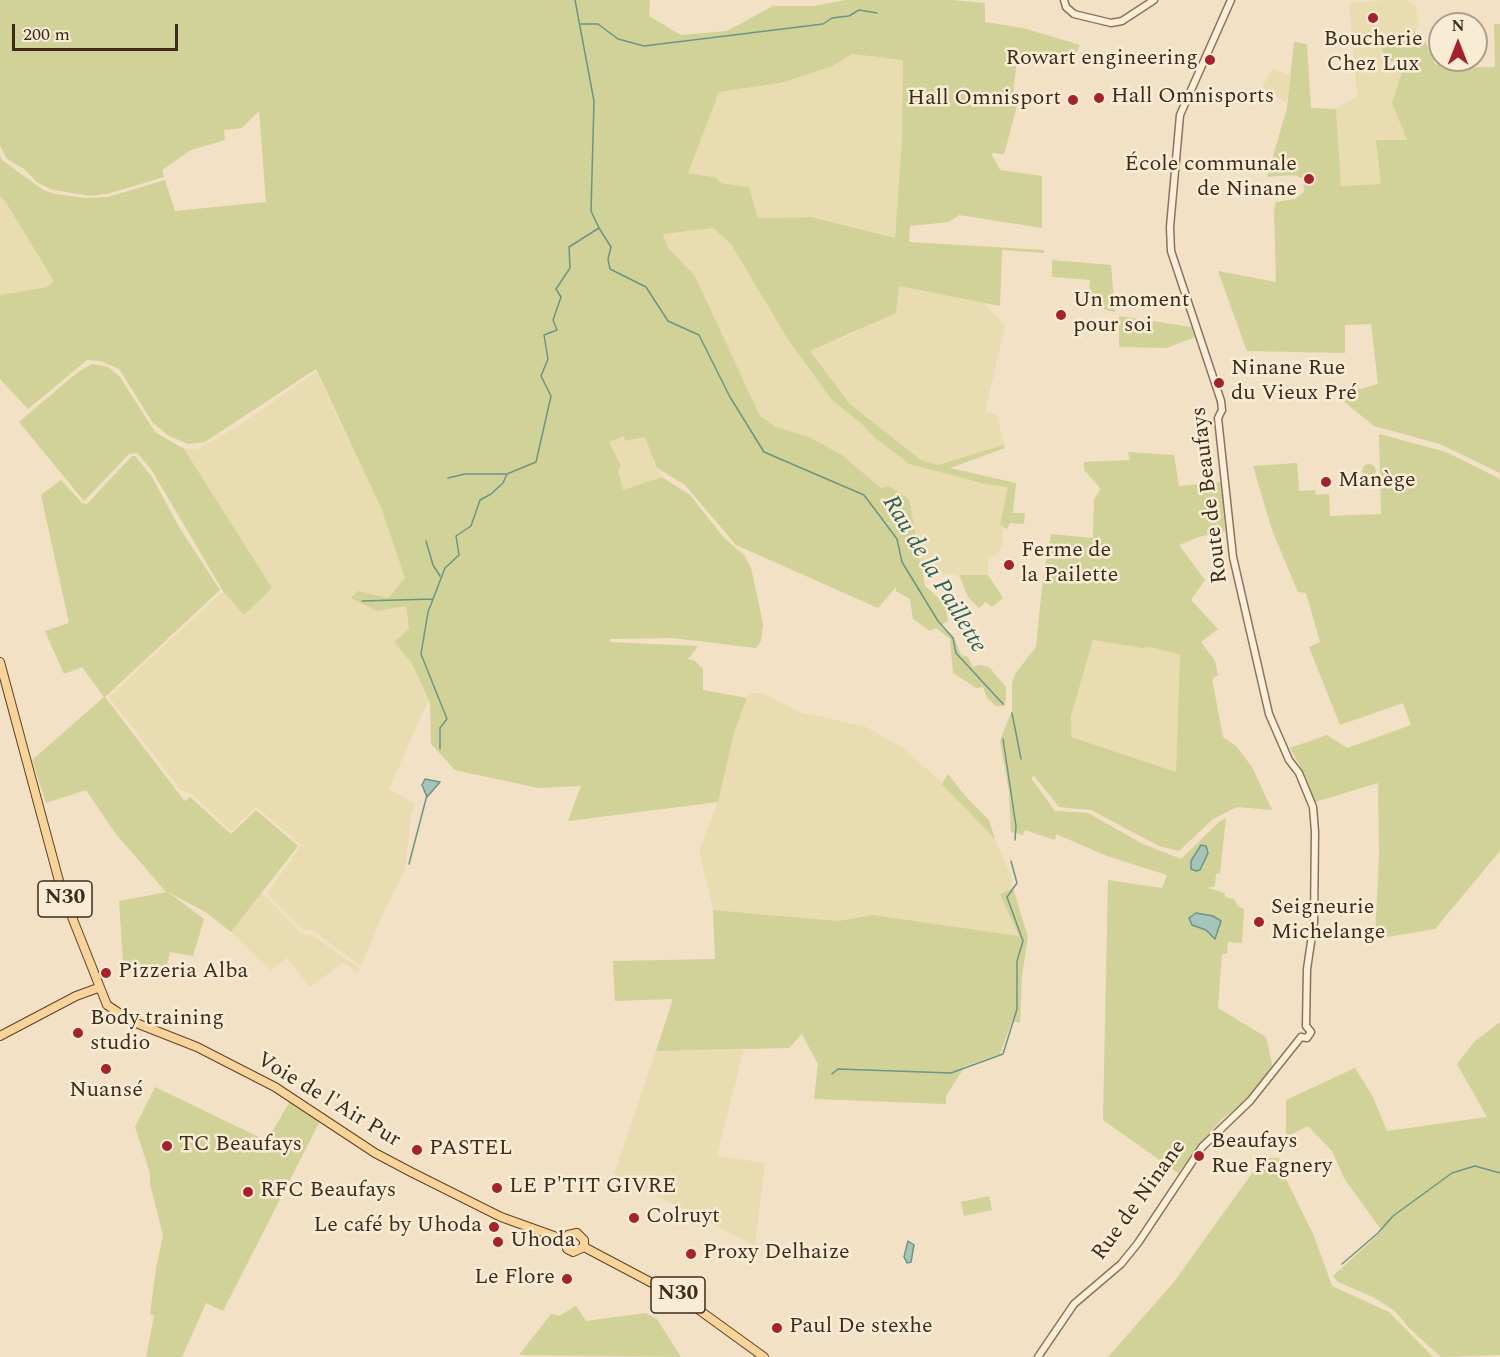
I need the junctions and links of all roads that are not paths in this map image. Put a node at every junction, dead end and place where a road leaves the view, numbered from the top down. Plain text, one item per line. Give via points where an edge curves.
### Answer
1 (1064, 0) edge
2 (1154, 0) edge
3 (1231, 0) edge
4 (0, 662) edge
5 (98, 988) junction
6 (0, 1036) edge
7 (1302, 1037) joint
8 (565, 1240) junction
9 (584, 1247) junction
10 (764, 1357) edge
11 (1038, 1357) edge

1 - 2 street via 1074,14 1118,23
3 - 7 street, Route de Beaufays via 1180,115 1171,251 1221,401 1218,418 1233,557 1269,714 1312,807 1314,922 1306,969 1306,1026 1311,1034
4 - 5 main road, Voie de l'Air Pur / N30 via 62,892
5 - 6 main road
5 - 8 main road, Voie de l'Air Pur / N30 via 107,1005 121,1016 205,1051 275,1087 375,1153 439,1186 501,1217
7 - 11 street, Rue de Ninane via 1250,1101 1202,1146 1132,1250 1104,1281 1074,1304
8 - 9 main road via 567,1249 573,1252
8 - 9 main road via 577,1233 583,1237
9 - 10 main road, N30 via 688,1302

